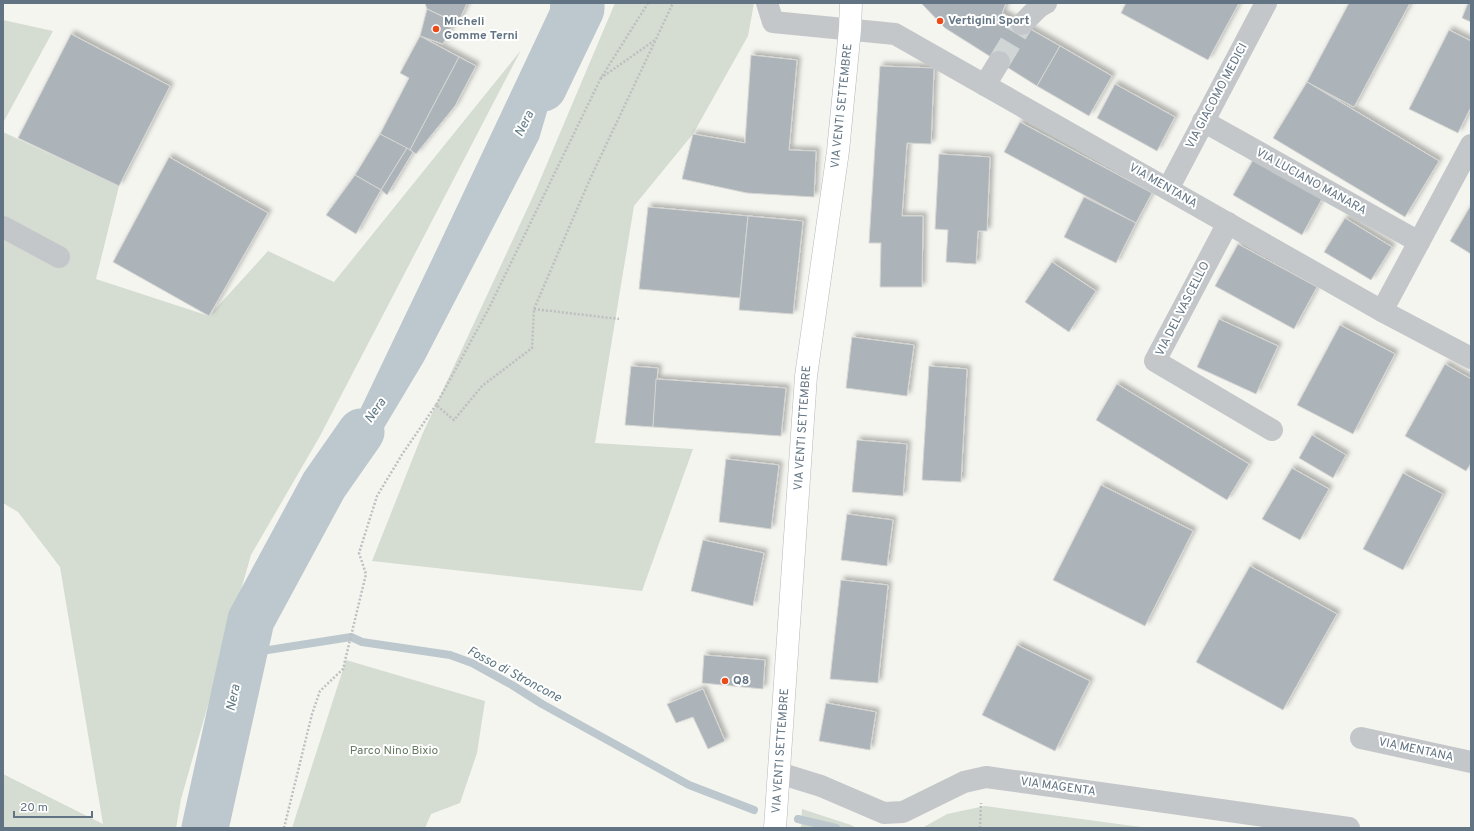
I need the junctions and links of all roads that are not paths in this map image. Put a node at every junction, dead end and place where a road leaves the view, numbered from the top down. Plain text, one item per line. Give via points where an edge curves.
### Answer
1 (767, 3) edge
2 (851, 3) edge
3 (1046, 3) edge
4 (1266, 3) edge
5 (1022, 24) tunnel mouth
6 (850, 29) junction
7 (999, 62) tunnel mouth
8 (985, 85) junction
9 (1203, 122) junction
10 (1471, 145) edge
11 (1168, 189) junction
12 (1228, 223) junction
13 (3, 227) edge
14 (1419, 242) junction
15 (59, 257) dead end
16 (1382, 311) junction
17 (1471, 358) edge
18 (1272, 430) dead end
19 (1360, 738) dead end
20 (1471, 762) edge
21 (779, 773) junction
22 (775, 828) edge
23 (1349, 828) edge

1 - 6 street, VIA MENTANA via 773,22
2 - 6 street, VIA VENTI SETTEMBRE
3 - 5 street
4 - 9 street, VIA GIACOMO MEDICI
6 - 8 street, VIA MENTANA via 895,34
6 - 21 street, VIA VENTI SETTEMBRE via 838,151 806,376
7 - 8 street
8 - 11 street, VIA MENTANA
9 - 11 street, VIA GIACOMO MEDICI
9 - 14 street, VIA LUCIANO MANARA
10 - 14 street
11 - 12 street, VIA MENTANA
12 - 16 street, VIA MENTANA
12 - 18 street, VIA DEL VASCELLO via 1156,361
13 - 15 street
14 - 16 street
16 - 17 street, VIA MENTANA
19 - 20 street, VIA MENTANA
21 - 22 street, VIA VENTI SETTEMBRE
21 - 23 street, VIA MAGENTA via 821,786 884,813 903,812 964,782 986,777

